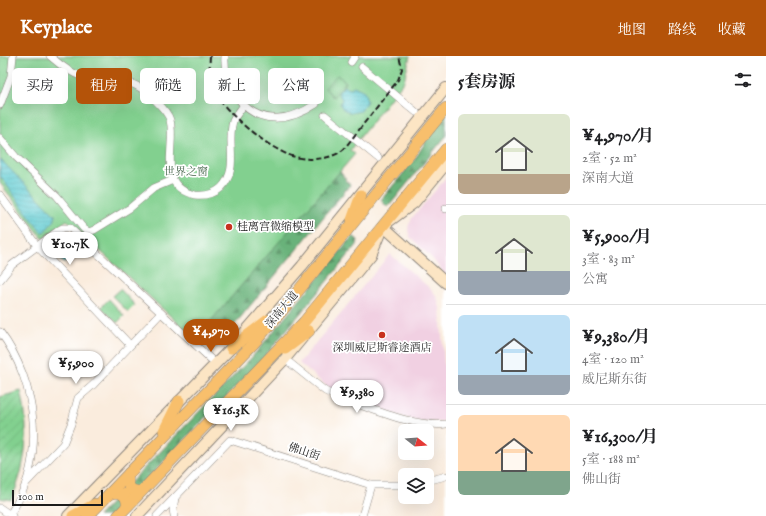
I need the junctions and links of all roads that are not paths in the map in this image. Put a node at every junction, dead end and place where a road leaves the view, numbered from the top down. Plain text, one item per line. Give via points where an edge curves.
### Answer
1 (12, 56) edge
2 (50, 56) edge
3 (225, 56) edge
4 (362, 67) dead end
5 (446, 88) edge
6 (0, 104) edge
7 (316, 104) dead end
8 (243, 106) junction
9 (446, 108) edge
10 (416, 112) dead end
11 (325, 115) dead end
12 (0, 138) edge
13 (446, 149) edge
14 (378, 158) dead end
15 (446, 164) edge
16 (173, 180) junction
17 (0, 195) edge
18 (361, 195) junction
19 (350, 226) junction
20 (383, 226) junction
21 (38, 246) junction
22 (1, 277) edge
23 (446, 283) edge
24 (286, 306) junction
25 (161, 313) junction
26 (309, 331) junction
27 (0, 332) edge
28 (130, 345) junction
29 (231, 348) junction
30 (285, 358) junction
31 (270, 359) junction
32 (216, 364) junction
33 (180, 401) junction
34 (446, 424) edge
35 (157, 444) junction
36 (129, 473) junction
37 (446, 476) edge
38 (434, 479) edge
39 (26, 483) junction
40 (371, 485) junction
41 (398, 485) edge
42 (141, 492) junction
43 (177, 496) junction
44 (107, 497) junction
45 (128, 506) junction
46 (0, 508) edge
47 (11, 515) edge
48 (68, 516) edge
49 (73, 516) edge
50 (88, 516) edge
51 (118, 516) edge
52 (136, 516) edge
53 (157, 516) edge
54 (174, 516) edge
55 (362, 516) edge

1 - 6 street via 11,76
2 - 16 street via 82,77 131,83 154,99 170,118 170,163
3 - 8 street via 228,82
4 - 10 street
5 - 18 main road
7 - 8 street via 299,114 279,118 257,115
8 - 16 street via 233,120 232,165 226,181 220,188 210,194 197,195 184,190
9 - 19 main road, 深南大道
11 - 14 street
12 - 16 street via 89,232 130,208 154,188
13 - 20 main road
15 - 20 main road via 414,203
17 - 21 street
18 - 19 main road
18 - 29 main road
19 - 24 main road, 深南大道
20 - 23 main road
20 - 26 main road via 371,255
20 - 31 main road
21 - 22 street via 12,265
21 - 25 street via 62,228 70,228
21 - 28 street
24 - 29 main road
24 - 35 main road, 深南大道
25 - 28 street
25 - 32 street
26 - 30 main road
26 - 31 main road
27 - 39 street via 17,359 30,402 33,445
28 - 39 street via 78,398 63,444
29 - 32 main road
30 - 34 street via 325,391 337,397 416,422
30 - 52 main road
31 - 42 main road
32 - 33 main road
33 - 35 main road
33 - 48 main road
35 - 36 main road, 深南大道
36 - 42 main road via 129,488
36 - 44 main road, 深南大道
37 - 38 street
39 - 47 street
40 - 41 street, 佛山街
40 - 43 street, 佛山街 via 230,440
40 - 55 street
42 - 45 main road
43 - 53 street, 佛山街
43 - 54 street via 173,503
44 - 45 main road via 116,492 123,494
44 - 49 main road
44 - 50 main road, 深南大道
45 - 51 main road
46 - 47 street
53 - 54 street via 163,513

